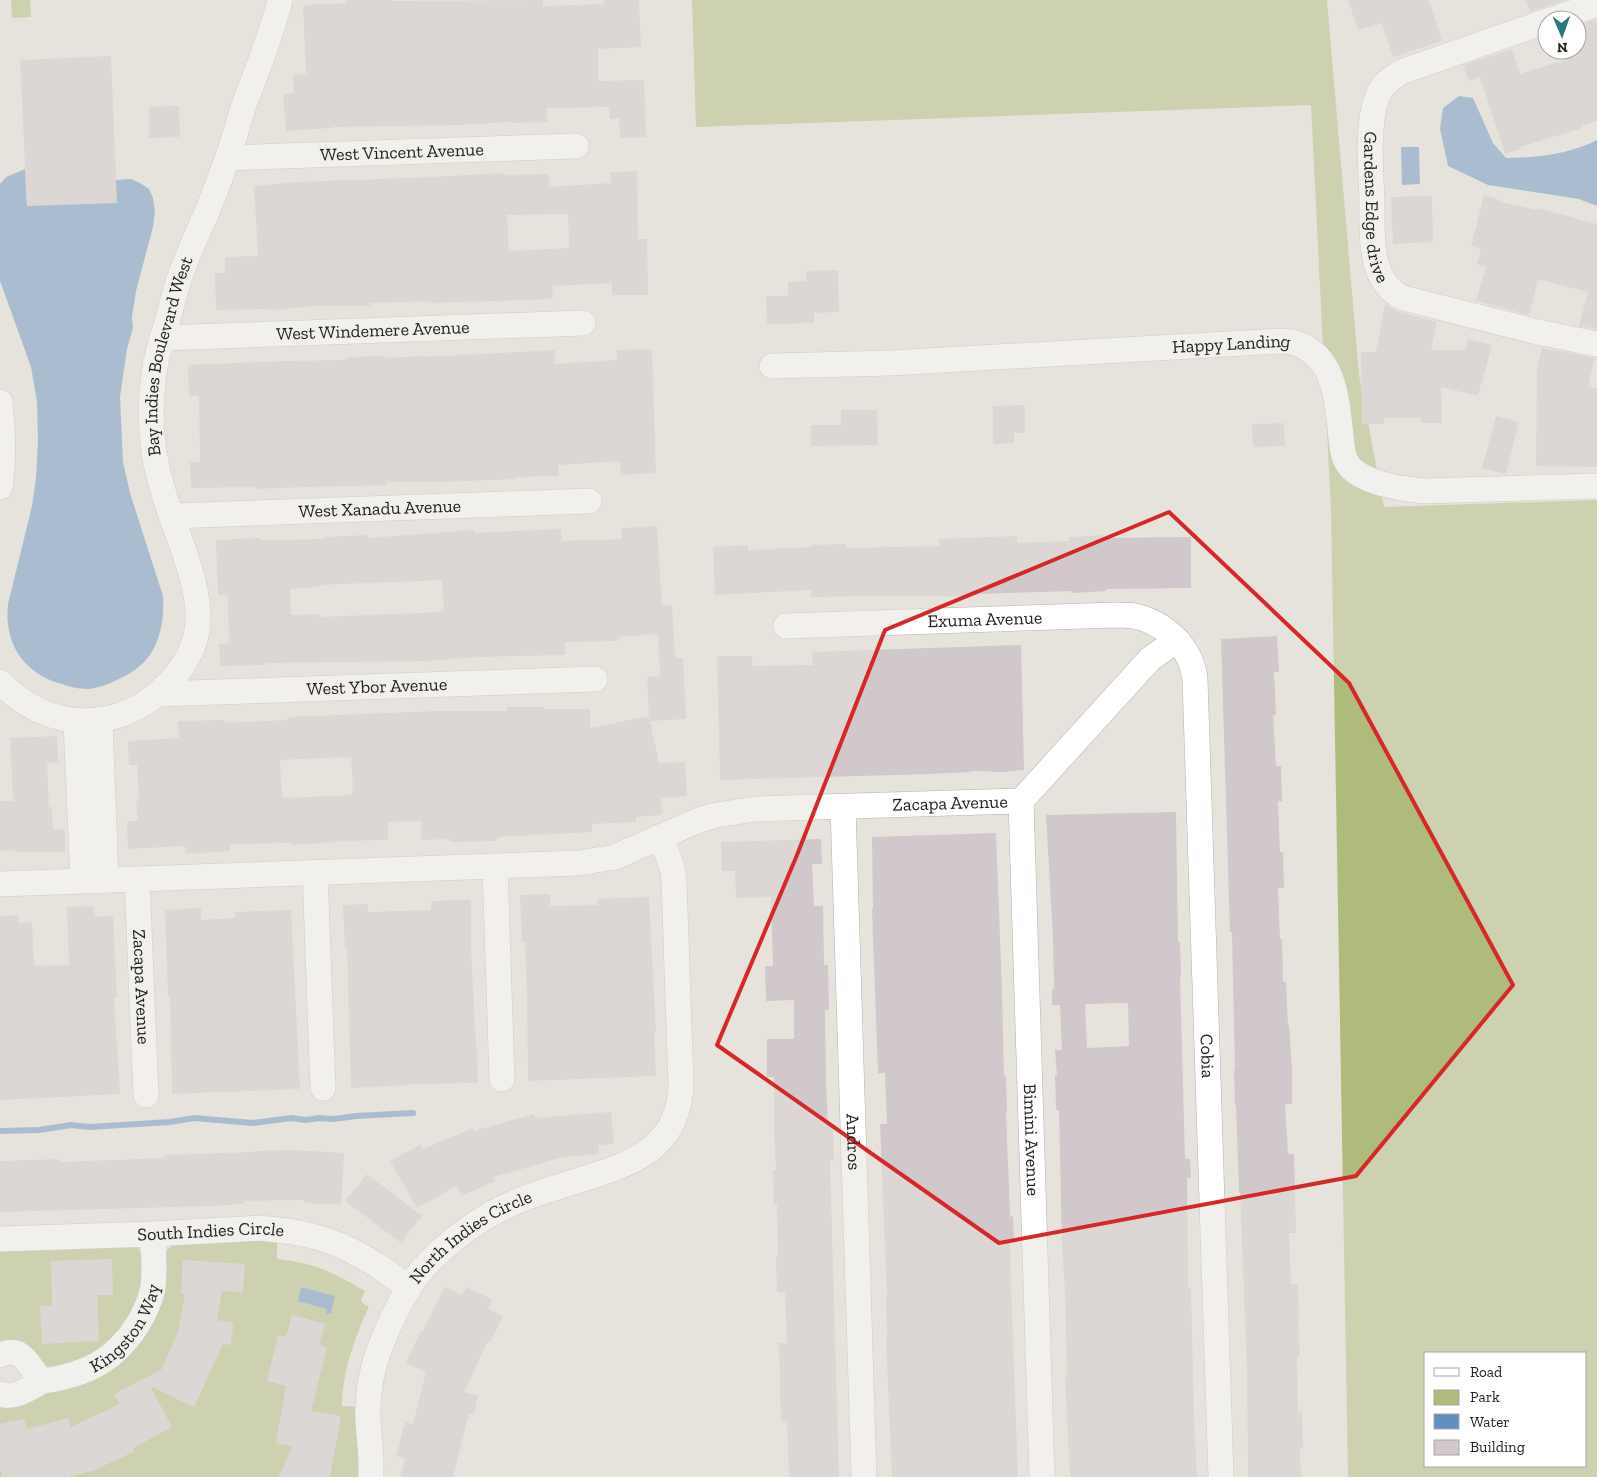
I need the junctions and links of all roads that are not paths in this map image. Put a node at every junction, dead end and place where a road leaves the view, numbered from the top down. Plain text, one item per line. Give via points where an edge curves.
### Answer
1 (280, 0) edge
2 (1597, 4) edge
3 (1580, 10) edge
4 (1537, 24) edge
5 (576, 146) dead end
6 (228, 158) junction
7 (583, 323) dead end
8 (162, 338) junction
9 (1597, 344) edge
10 (772, 366) dead end
11 (0, 402) edge
12 (0, 486) edge
13 (1597, 486) edge
14 (589, 501) dead end
15 (170, 516) junction
16 (786, 626) dead end
17 (1177, 640) junction
18 (595, 679) dead end
19 (0, 682) edge
20 (158, 694) junction
21 (10, 699) edge
22 (88, 721) junction
23 (1021, 801) junction
24 (842, 807) junction
25 (659, 837) junction
26 (495, 867) junction
27 (316, 872) junction
28 (137, 879) junction
29 (95, 880) junction
30 (0, 884) edge
31 (502, 1079) dead end
32 (323, 1088) dead end
33 (146, 1095) dead end
34 (154, 1234) junction
35 (0, 1239) edge
36 (409, 1288) junction
37 (0, 1354) edge
38 (43, 1381) junction
39 (0, 1394) edge
40 (371, 1477) edge
41 (864, 1477) edge
42 (1042, 1477) edge
43 (1221, 1477) edge

1 - 6 street, Bay Indies Boulevard West
2 - 3 street
4 - 9 street, Gardens Edge drive via 1401,72 1384,86 1375,103 1372,131 1375,257 1387,286 1408,300
5 - 6 street, West Vincent Avenue
6 - 8 street, Bay Indies Boulevard West via 179,280
7 - 8 street, West Windemere Avenue
8 - 15 street, Bay Indies Boulevard West via 155,366 152,421 158,472
10 - 13 street, Happy Landing via 891,363 1280,341 1296,343 1311,352 1330,374 1337,400 1342,452 1350,468 1374,481 1424,492
11 - 12 street via 3,437
14 - 15 street, West Xanadu Avenue
15 - 20 street, Bay Indies Boulevard West via 196,595 198,618 194,644 184,666
16 - 17 street, Exuma Avenue via 1114,614 1145,619
17 - 23 street, Zacapa Avenue via 1150,659
17 - 43 street, Cobia via 1189,658 1195,679
18 - 20 street, West Ybor Avenue
19 - 21 street
20 - 22 street, Bay Indies Boulevard West via 114,717
21 - 22 street via 57,718
22 - 29 street
23 - 24 street, Zacapa Avenue
23 - 42 street, Bimini Avenue
24 - 25 street, Zacapa Avenue via 735,811 699,820
24 - 41 street, Andros
25 - 26 street, Zacapa Avenue via 629,852 600,861
25 - 36 street, North Indies Circle via 674,875 681,1084 674,1119 660,1140 636,1160 511,1203 485,1217 438,1254
26 - 27 street, Zacapa Avenue
26 - 31 street
27 - 28 street, Zacapa Avenue
27 - 32 street
28 - 29 street, Zacapa Avenue
28 - 33 street, Zacapa Avenue
29 - 30 street, Zacapa Avenue
34 - 35 street, South Indies Circle
34 - 36 street, South Indies Circle via 260,1228 304,1234 349,1249
34 - 38 street, Kingston Way via 152,1290 141,1320 126,1341 109,1358 87,1370
36 - 40 street, North Indies Circle via 388,1328 372,1373 368,1418
37 - 38 street via 9,1352 22,1356
38 - 39 street, Kingston Way via 15,1396

